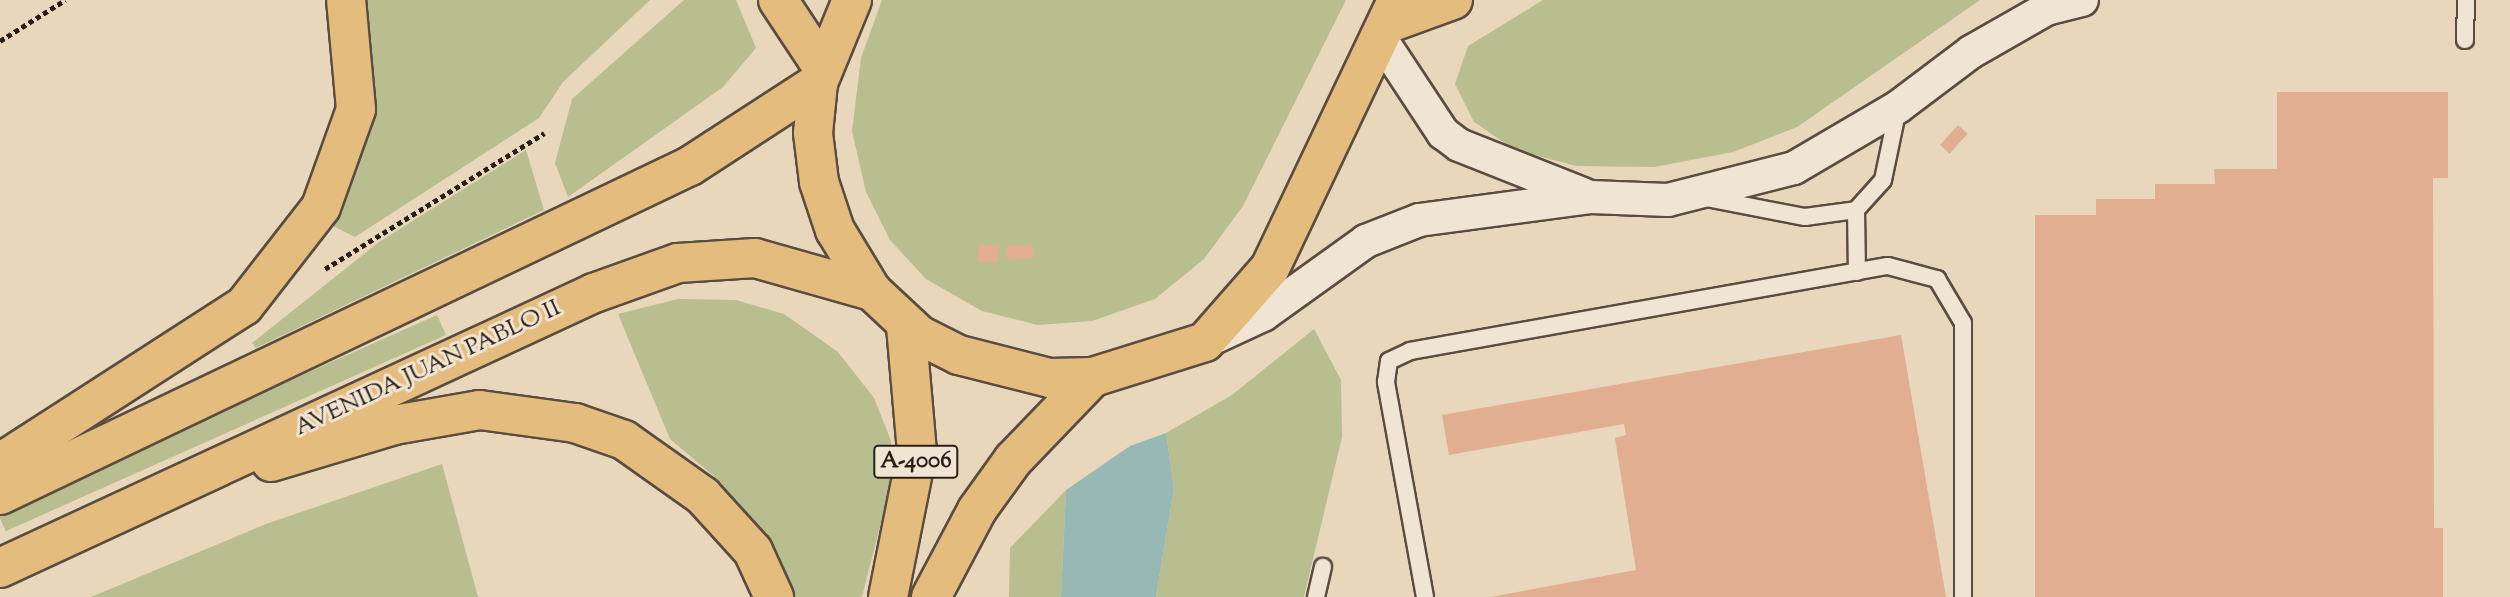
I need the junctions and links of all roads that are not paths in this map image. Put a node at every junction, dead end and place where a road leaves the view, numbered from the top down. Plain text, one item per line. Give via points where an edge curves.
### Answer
1 (346, 0) edge
2 (778, 0) edge
3 (852, 0) edge
4 (1453, 0) edge
5 (2082, 0) edge
6 (2466, 0) edge
7 (1389, 21) edge
8 (2465, 40) dead end
9 (820, 75) junction
10 (1898, 107) junction
11 (1695, 195) junction
12 (1591, 197) junction
13 (1856, 210) junction
14 (1857, 272) junction
15 (872, 291) junction
16 (906, 325) junction
17 (1205, 342) junction
18 (1093, 377) junction
19 (0, 463) edge
20 (203, 473) junction
21 (0, 495) edge
22 (1323, 567) dead end
23 (0, 568) edge
24 (774, 597) edge
25 (888, 597) edge
26 (931, 597) edge
27 (1317, 597) edge
28 (1425, 597) edge
29 (1963, 597) edge

1 - 19 main road via 356,109 321,207 244,306
2 - 9 main road
3 - 9 main road
4 - 7 main road
5 - 10 street via 2046,9 1971,52
6 - 8 lane
7 - 12 street via 1443,133 1459,145
7 - 17 main road via 1270,268
9 - 15 main road via 813,133 819,182 835,230
9 - 21 main road via 690,166
10 - 11 street via 1794,168
10 - 13 lane via 1883,180
11 - 12 street
11 - 13 lane via 1748,211 1805,217
12 - 17 street via 1419,220 1366,241 1263,315
13 - 14 lane
14 - 28 lane via 1410,351 1389,361 1386,382
14 - 29 lane via 1888,266 1937,279 1963,323
15 - 16 main road
15 - 20 main road, AVENIDA JUAN PABLO II via 755,258 678,262 594,293
16 - 18 main road via 959,355 1006,370
16 - 25 main road, A-4006 via 917,452
17 - 18 main road
18 - 26 main road, A-4006 via 1013,460 977,510
20 - 23 main road, AVENIDA JUAN PABLO II
20 - 24 main road via 286,460 394,425 480,410 575,423 624,440 703,496 753,551
22 - 27 lane

